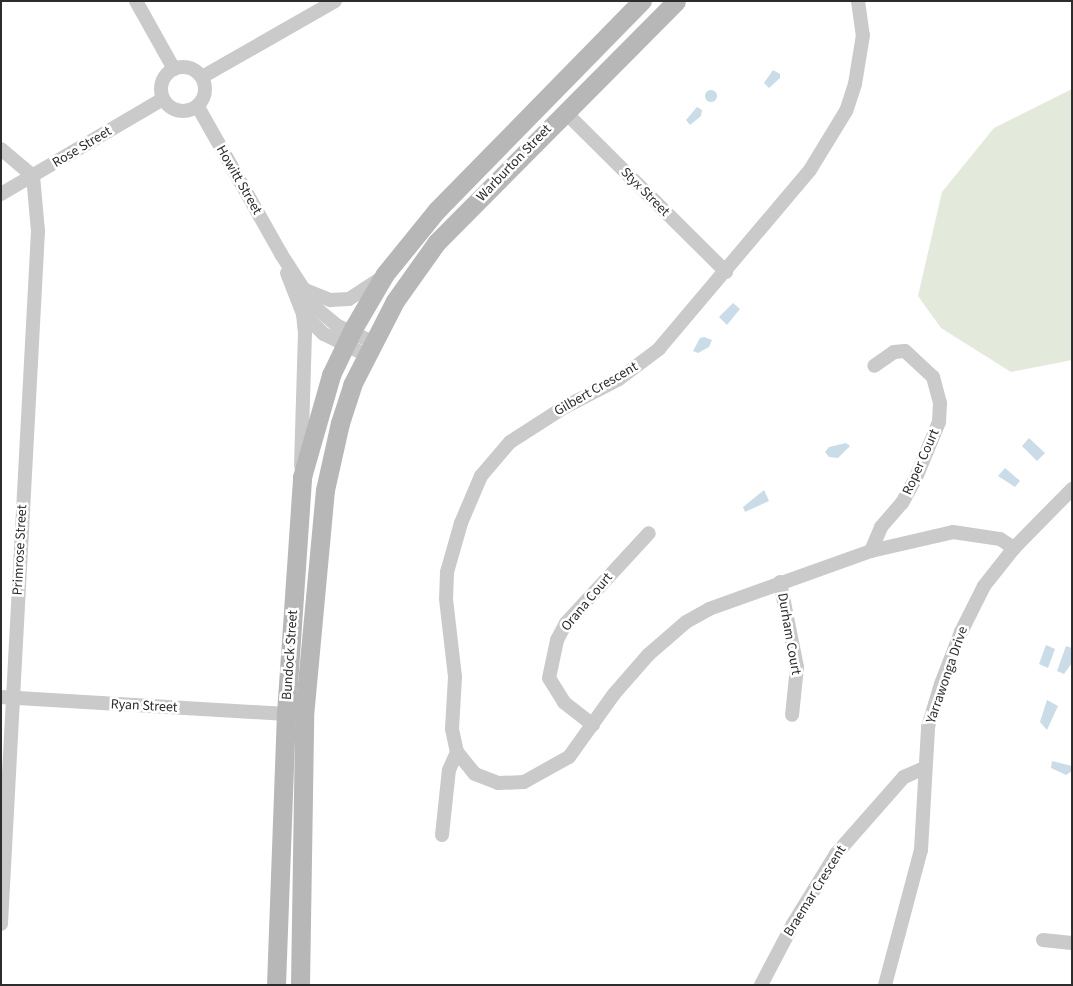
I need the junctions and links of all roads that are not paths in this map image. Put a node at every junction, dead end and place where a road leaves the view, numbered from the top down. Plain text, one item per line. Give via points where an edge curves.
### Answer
1 (136, 1) edge
2 (334, 1) edge
3 (642, 1) edge
4 (676, 1) edge
5 (858, 1) edge
6 (174, 69) junction
7 (202, 77) junction
8 (163, 99) junction
9 (198, 107) junction
10 (565, 112) junction
11 (1, 149) edge
12 (33, 176) junction
13 (1, 194) edge
14 (281, 254) junction
15 (726, 272) junction
16 (385, 274) junction
17 (304, 289) junction
18 (303, 314) junction
19 (347, 340) junction
20 (369, 349) junction
21 (874, 366) dead end
22 (302, 477) junction
23 (1069, 496) edge
24 (649, 533) dead end
25 (1014, 548) junction
26 (871, 551) junction
27 (780, 582) junction
28 (7, 698) edge
29 (286, 714) junction
30 (792, 715) dead end
31 (593, 725) junction
32 (457, 752) junction
33 (924, 768) junction
34 (442, 835) dead end
35 (1, 924) edge
36 (1043, 940) dead end
37 (1072, 943) edge
38 (276, 985) edge
39 (300, 985) edge
40 (762, 985) edge
41 (885, 985) edge

1 - 6 street
2 - 7 street
3 - 16 main road, Warburton Street via 438,210
4 - 10 main road, Warburton Street
5 - 15 street, Gilbert Crescent via 863,35 861,58 846,111 810,170
6 - 7 street via 189,68
6 - 8 street via 161,85
7 - 9 street via 205,96
8 - 9 street via 178,112
8 - 12 street, Rose Street
9 - 14 street, Howitt Street
10 - 15 street, Styx Street
10 - 20 main road, Warburton Street via 437,242 395,301
11 - 12 street
12 - 13 street, Rose Street
12 - 28 street, Primrose Street via 38,231
14 - 17 street, Howitt Street
14 - 18 street, Howitt Street
15 - 32 street, Gilbert Crescent via 658,350 619,379 563,408 510,442 481,476 461,523 447,572 447,608 455,677 452,729
16 - 17 street via 349,299 330,300
16 - 19 main road, Warburton Street
17 - 19 street, Howitt Street via 323,316
18 - 19 street, Howitt Street via 314,327
18 - 22 street, Howitt Street
19 - 20 street, Howitt Street
19 - 22 main road, Bundock Street via 323,399
20 - 39 main road, Bundock Street via 340,424 325,490 304,716
21 - 26 street, Roper Court via 894,352 905,351 933,377 940,403 938,422 915,480 902,503 881,527
22 - 29 main road, Bundock Street
23 - 25 street, Yarrawonga Drive
24 - 31 street, Orana Court via 566,622 557,640 549,678 564,702
25 - 26 street, Gilbert Crescent via 1000,539 953,532
25 - 33 street, Yarrawonga Drive via 984,586 961,632 928,727
26 - 27 street, Gilbert Crescent
27 - 30 street, Durham Court via 797,667
27 - 31 street, Gilbert Crescent via 718,605 686,622 630,674
28 - 29 street, Ryan Street
28 - 35 street, Primrose Street
29 - 38 main road, Bundock Street
31 - 32 street, Gilbert Crescent via 569,757 549,771 524,782 498,783 475,774
32 - 34 street via 449,770
33 - 40 street, Braemar Crescent via 904,777 836,854 793,924
33 - 41 street, Yarrawonga Drive via 921,850
36 - 37 street

